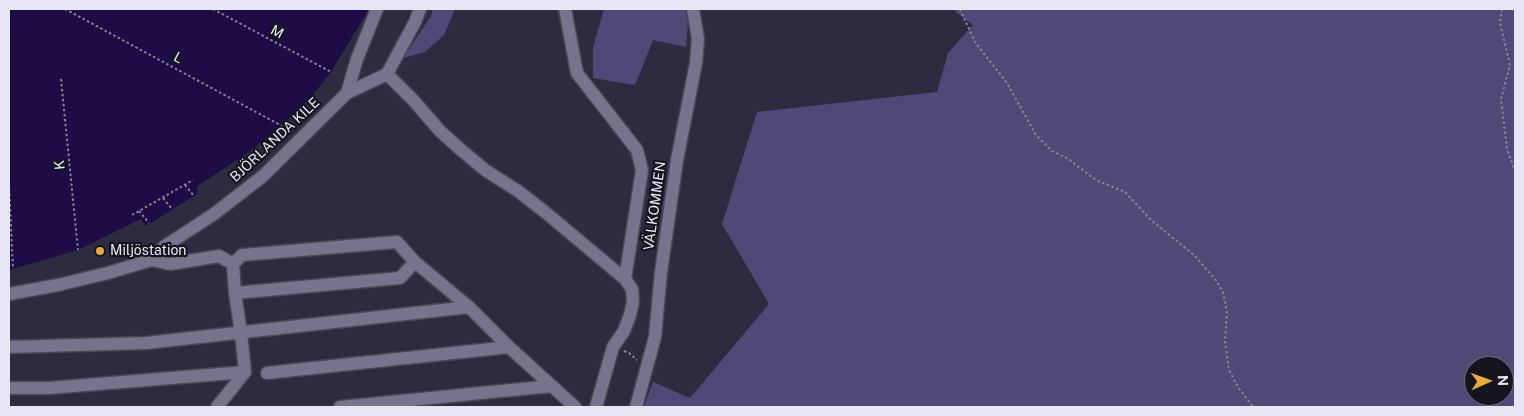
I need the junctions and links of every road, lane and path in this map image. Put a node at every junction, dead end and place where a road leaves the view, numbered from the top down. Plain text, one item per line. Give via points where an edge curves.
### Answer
1 (65, 9) edge
2 (213, 9) edge
3 (377, 9) edge
4 (420, 9) edge
5 (565, 9) edge
6 (693, 9) edge
7 (960, 9) edge
8 (1502, 9) edge
9 (331, 72) dead end
10 (387, 74) junction
11 (61, 79) dead end
12 (347, 93) junction
13 (282, 126) dead end
14 (1515, 171) edge
15 (193, 180) dead end
16 (9, 184) edge
17 (185, 185) junction
18 (194, 196) dead end
19 (163, 198) junction
20 (172, 209) dead end
21 (139, 211) junction
22 (132, 215) dead end
23 (149, 223) dead end
24 (78, 250) dead end
25 (151, 260) junction
26 (415, 262) junction
27 (233, 264) junction
28 (13, 269) dead end
29 (625, 279) junction
30 (235, 292) junction
31 (9, 294) edge
32 (469, 307) junction
33 (241, 333) junction
34 (509, 346) junction
35 (9, 347) edge
36 (613, 347) junction
37 (649, 361) junction
38 (245, 372) junction
39 (267, 373) dead end
40 (552, 386) junction
41 (9, 388) edge
42 (217, 407) edge
43 (340, 407) edge
44 (576, 407) edge
45 (596, 407) edge
46 (636, 407) edge
47 (1253, 407) edge

1 - 13 path, L
2 - 9 path, M
3 - 12 street, BJÖRLANDA KILE
4 - 10 street
5 - 29 street via 576,72 637,150 642,170
6 - 37 street, VÄLKOMMEN via 698,39 696,63 677,160
7 - 47 path via 975,42 1006,83 1036,135 1052,151 1096,180 1125,192 1151,220 1194,255 1215,279 1223,292 1227,312 1225,342 1229,370
8 - 14 path via 1500,23 1510,65 1501,99 1506,149
10 - 12 street
10 - 29 street via 460,149 545,212
11 - 24 path, K
12 - 25 street, BJÖRLANDA KILE via 263,176 214,214 164,246
15 - 17 path
16 - 28 path
17 - 18 path
17 - 19 path
19 - 20 path
19 - 21 path
21 - 22 path
21 - 23 path
25 - 27 street, BJÖRLANDA KILE via 170,264 219,256
25 - 31 street, BJÖRLANDA KILE via 91,277
26 - 27 street via 398,242 242,255
26 - 30 street via 400,278
26 - 32 street
27 - 30 street
29 - 36 street via 632,289 633,302 624,331
30 - 33 street
32 - 33 street
32 - 34 street
33 - 35 street via 146,343
33 - 38 street
34 - 39 street
34 - 40 street
36 - 37 path via 639,362
36 - 45 street
37 - 46 street, VÄLKOMMEN
38 - 41 street via 49,388
38 - 42 street
40 - 43 street
40 - 44 street

